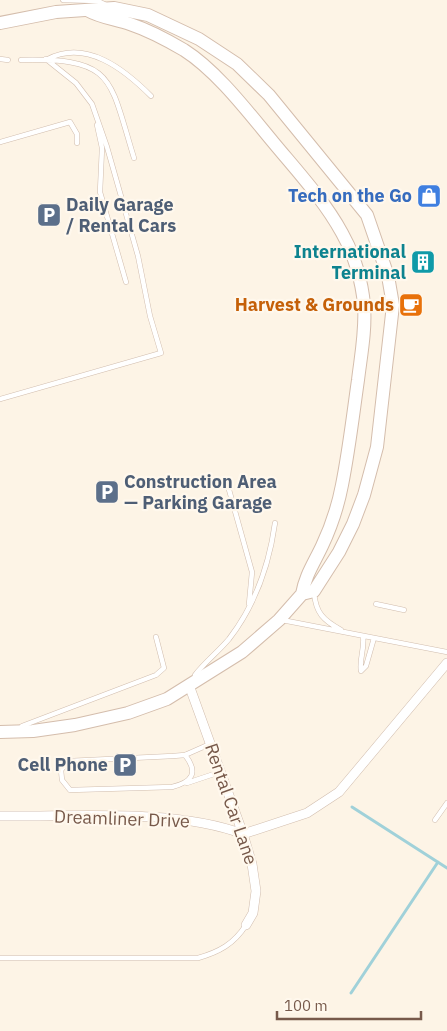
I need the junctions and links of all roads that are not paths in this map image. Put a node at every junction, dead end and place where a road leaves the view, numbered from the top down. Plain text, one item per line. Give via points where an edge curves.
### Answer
1 (63, 0) edge
2 (114, 8) junction
3 (87, 10) junction
4 (0, 23) edge
5 (46, 59) junction
6 (0, 60) edge
7 (8, 60) dead end
8 (21, 60) dead end
9 (151, 96) dead end
10 (92, 104) junction
11 (0, 142) edge
12 (77, 143) dead end
13 (134, 158) dead end
14 (126, 282) dead end
15 (0, 399) edge
16 (226, 479) dead end
17 (275, 523) dead end
18 (308, 592) junction
19 (376, 604) dead end
20 (249, 607) junction
21 (404, 610) dead end
22 (279, 620) junction
23 (344, 632) junction
24 (363, 636) junction
25 (156, 638) dead end
26 (374, 638) junction
27 (447, 652) edge
28 (447, 663) edge
29 (189, 685) junction
30 (3, 732) edge
31 (211, 744) junction
32 (185, 754) junction
33 (221, 772) junction
34 (186, 783) junction
35 (447, 803) edge
36 (0, 816) edge
37 (435, 820) dead end
38 (243, 834) junction
39 (246, 925) joint
40 (0, 958) edge

1 - 2 lane via 98,1
2 - 3 main road
2 - 18 main road via 148,15 185,32 218,50 246,72 281,108 364,210 372,226 394,305 377,447 353,524 338,552
3 - 4 main road via 56,12
3 - 18 main road via 165,40 208,69 318,197 343,234 362,294 364,325 342,485 323,545 305,577
5 - 8 lane
5 - 9 lane via 61,52 106,60 127,73
5 - 10 lane via 76,83
5 - 13 lane via 82,63 103,76 115,95
6 - 7 lane
10 - 14 lane via 102,148 100,192
10 - 15 lane via 138,256 161,353
11 - 12 lane via 70,122 77,134
16 - 20 lane via 252,572
17 - 20 lane via 264,577
18 - 22 main road
18 - 23 lane via 321,618
19 - 21 lane
20 - 29 lane via 228,640
22 - 23 lane
22 - 29 main road via 242,652
23 - 24 lane
24 - 26 lane
24 - 26 lane via 361,671 366,666
25 - 30 lane via 164,668 156,676
26 - 27 lane
28 - 38 street via 338,792 307,813
29 - 30 main road via 151,706 108,719 52,729
29 - 31 street, Rental Car Lane
31 - 32 lane
31 - 33 street, Rental Car Lane
32 - 34 lane via 192,763 193,775
32 - 34 lane via 69,760 62,770 62,780 70,790 172,787
33 - 34 lane
33 - 38 street, Rental Car Lane
35 - 37 lane
36 - 38 street, Dreamliner Drive via 171,818
38 - 39 street, Rental Car Lane via 256,891
39 - 40 lane via 230,944 198,958

